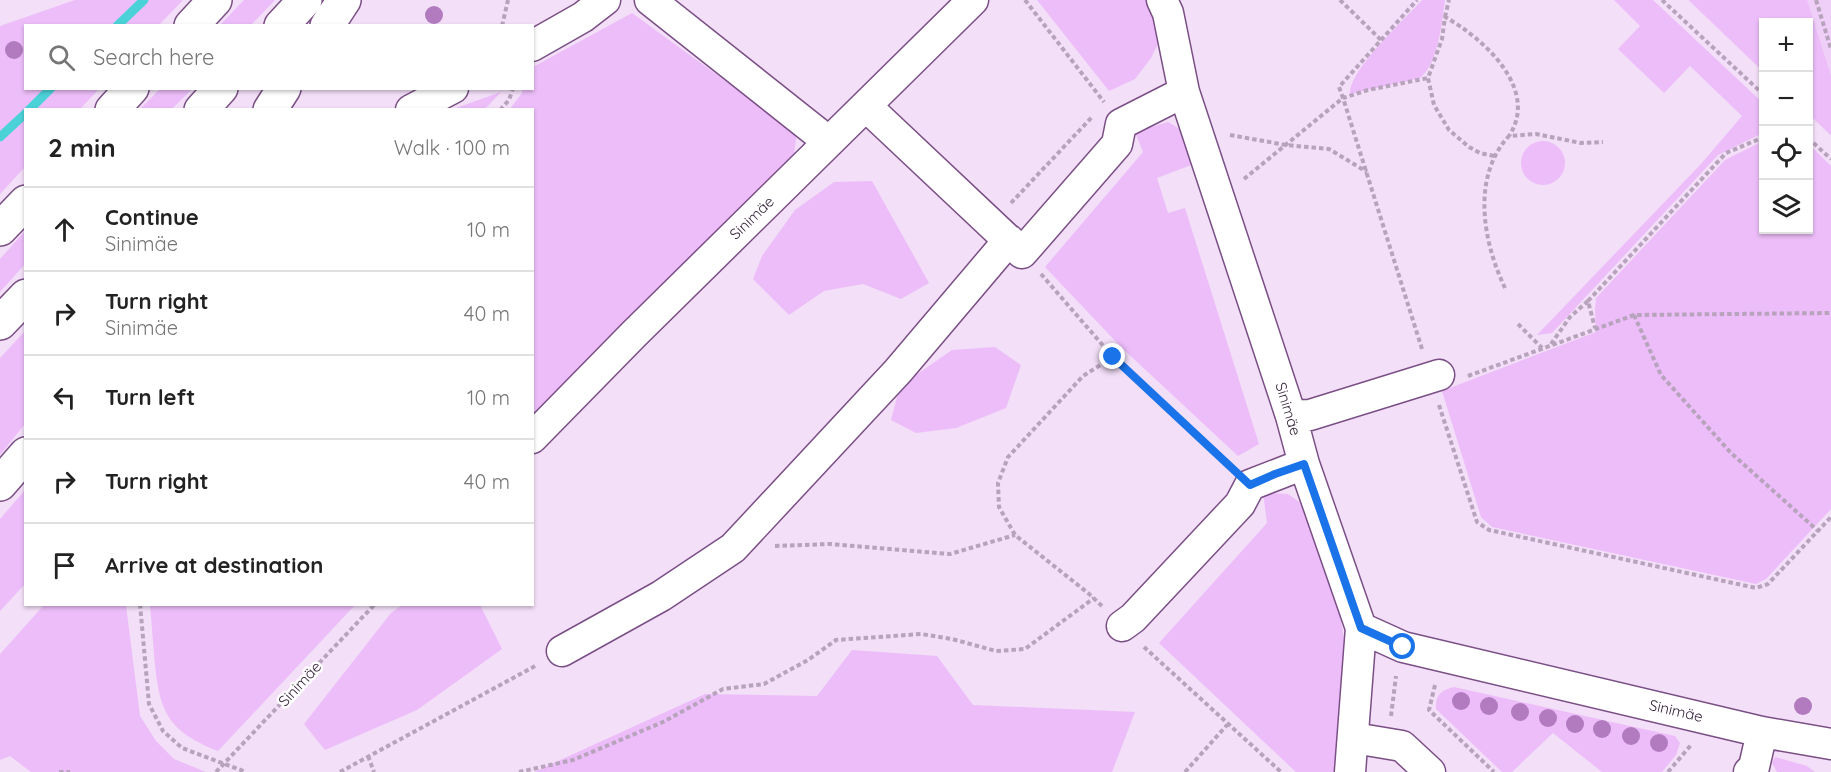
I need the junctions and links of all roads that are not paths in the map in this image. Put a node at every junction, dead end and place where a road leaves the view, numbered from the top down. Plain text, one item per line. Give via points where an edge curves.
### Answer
1 (215, 0) edge
2 (305, 0) edge
3 (344, 0) edge
4 (605, 0) edge
5 (650, 0) edge
6 (973, 0) edge
7 (1162, 0) edge
8 (193, 24) edge
9 (283, 24) edge
10 (328, 24) edge
11 (534, 45) edge
12 (130, 90) edge
13 (219, 90) edge
14 (283, 90) edge
15 (449, 90) edge
16 (1185, 93) junction
17 (867, 106) junction
18 (114, 108) edge
19 (203, 108) edge
20 (271, 108) edge
21 (415, 108) edge
22 (829, 142) junction
23 (24, 204) edge
24 (0, 229) edge
25 (1008, 239) junction
26 (24, 298) edge
27 (0, 323) edge
28 (1445, 376) road end
29 (1291, 416) junction
30 (534, 436) edge
31 (24, 456) edge
32 (1304, 464) junction
33 (0, 484) edge
34 (1122, 626) road end
35 (1361, 628) junction
36 (562, 651) road end
37 (1762, 732) junction
38 (1354, 738) junction
39 (1831, 744) edge
40 (1350, 772) edge
41 (1430, 772) edge
42 (1749, 772) edge

1 - 8 highway
2 - 9 highway
3 - 10 highway
4 - 11 street
5 - 22 street
6 - 17 street, Sinimäe
7 - 16 street, Sinimäe
12 - 18 highway
13 - 19 highway
14 - 20 highway
15 - 21 street
16 - 25 street via 1109,118 1117,144
16 - 29 street, Sinimäe
17 - 22 street, Sinimäe
17 - 25 street
22 - 30 street, Sinimäe
23 - 24 highway
25 - 36 street via 898,371 733,548 661,596
26 - 27 highway
28 - 29 street via 1310,415
29 - 32 street, Sinimäe
31 - 33 highway
32 - 34 street via 1250,485 1240,504
32 - 35 street, Sinimäe
35 - 37 street, Sinimäe via 1403,647
35 - 38 street
37 - 39 street, Sinimäe
37 - 42 street via 1754,767
38 - 40 street
38 - 41 street via 1402,746

